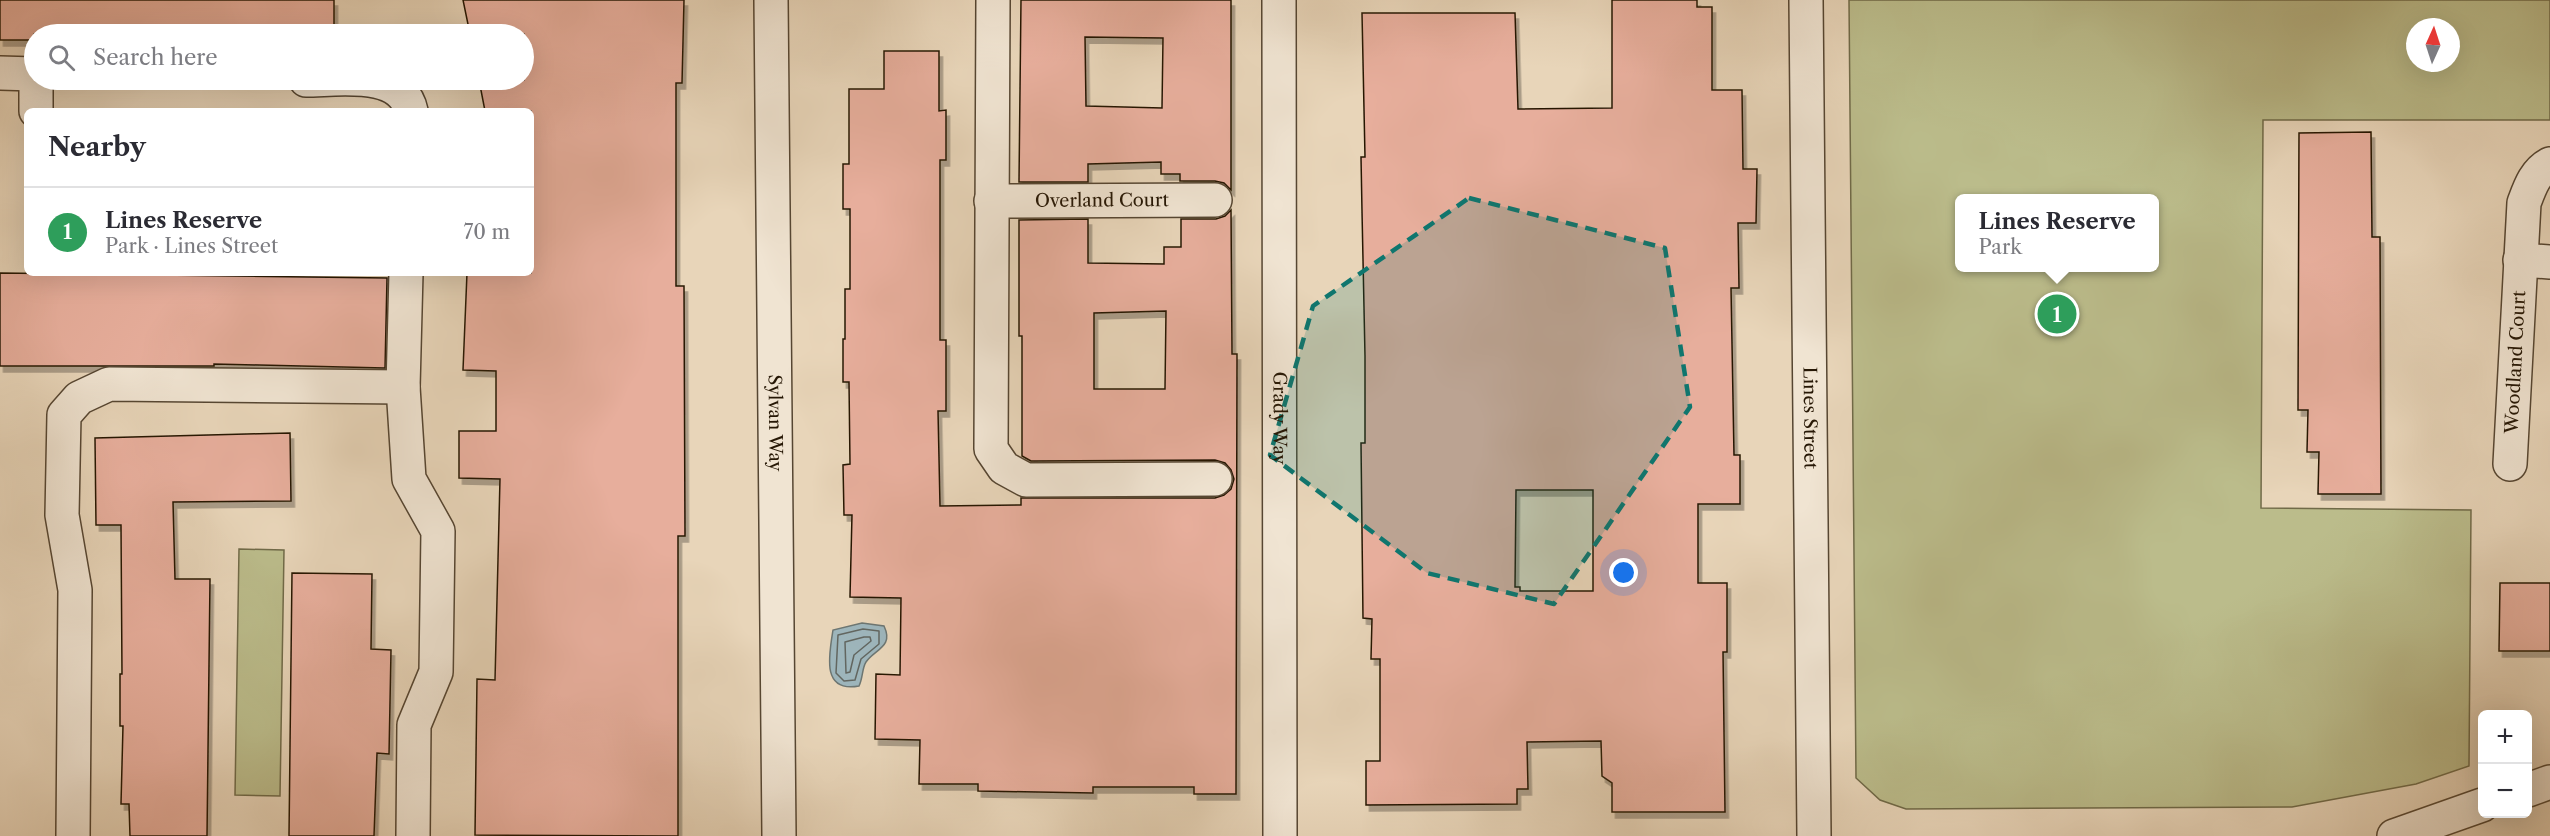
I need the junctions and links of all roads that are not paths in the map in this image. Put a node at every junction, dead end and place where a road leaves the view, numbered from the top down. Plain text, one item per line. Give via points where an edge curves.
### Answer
1 (993, 0) edge
2 (1279, 0) edge
3 (1806, 0) edge
4 (771, 5) edge
5 (0, 73) edge
6 (24, 74) edge
7 (36, 90) edge
8 (399, 90) edge
9 (36, 108) edge
10 (409, 108) edge
11 (2550, 164) edge
12 (1215, 200) dead end
13 (990, 201) junction
14 (2535, 261) edge
15 (406, 276) edge
16 (403, 387) junction
17 (2510, 464) dead end
18 (1215, 479) dead end
19 (2550, 782) edge
20 (2532, 789) edge
21 (2478, 806) edge
22 (73, 836) edge
23 (414, 836) edge
24 (779, 836) edge
25 (1280, 836) edge
26 (1814, 836) edge
27 (2394, 836) edge

1 - 13 street
2 - 25 street, Grady Way
3 - 26 street, Lines Street
4 - 24 street, Sylvan Way
5 - 6 street
7 - 9 street
8 - 10 street
11 - 14 street, Woodland Court via 2541,168 2524,203
12 - 13 street, Overland Court
13 - 18 street via 991,449 1004,468 1026,480
14 - 17 street, Woodland Court
15 - 16 street
16 - 22 street via 109,384 79,398 64,415 62,515 75,590
16 - 23 street via 408,479 438,531 436,672 414,725
19 - 20 street
21 - 27 street

